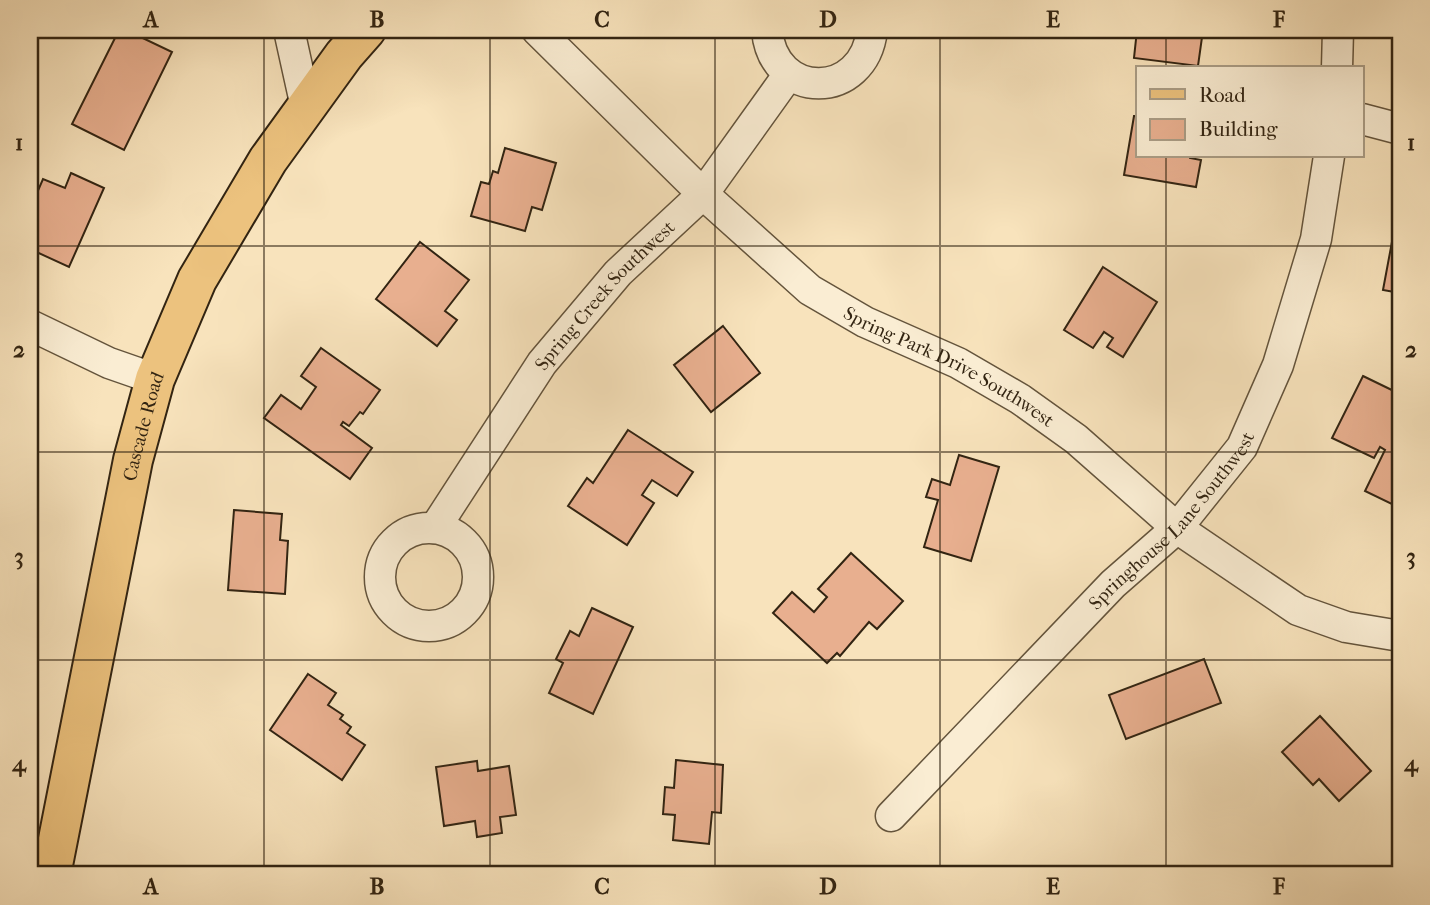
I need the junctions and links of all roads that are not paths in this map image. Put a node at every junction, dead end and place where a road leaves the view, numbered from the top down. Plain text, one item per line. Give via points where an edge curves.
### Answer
1 (289, 30) edge
2 (366, 30) edge
3 (537, 30) edge
4 (767, 30) edge
5 (872, 30) edge
6 (1338, 30) edge
7 (1337, 66) edge
8 (789, 74) junction
9 (306, 107) junction
10 (1364, 120) edge
11 (1400, 129) edge
12 (1329, 158) edge
13 (704, 194) junction
14 (30, 325) edge
15 (155, 379) junction
16 (435, 528) dead end
17 (1177, 528) junction
18 (1400, 636) edge
19 (891, 816) dead end
20 (51, 875) edge

1 - 9 street
2 - 9 main road, Cascade Road
3 - 13 street, Spring Park Drive Southwest
4 - 8 street via 773,55
5 - 8 street via 862,62 850,74 819,84
6 - 7 street
8 - 13 street, Spring Creek Southwest
9 - 15 main road, Cascade Road via 268,160 197,280
10 - 11 street
12 - 17 street, Springhouse Lane Southwest via 1316,239 1278,365 1242,447
13 - 16 street, Spring Creek Southwest via 618,273 542,363
13 - 17 street, Spring Park Drive Southwest via 810,290 864,322 958,363 1020,399 1076,439
14 - 15 street via 109,363
15 - 20 main road, Cascade Road via 130,473
17 - 18 street, Spring Park Drive Southwest via 1298,610 1346,627
17 - 19 street, Springhouse Lane Southwest via 1113,584

